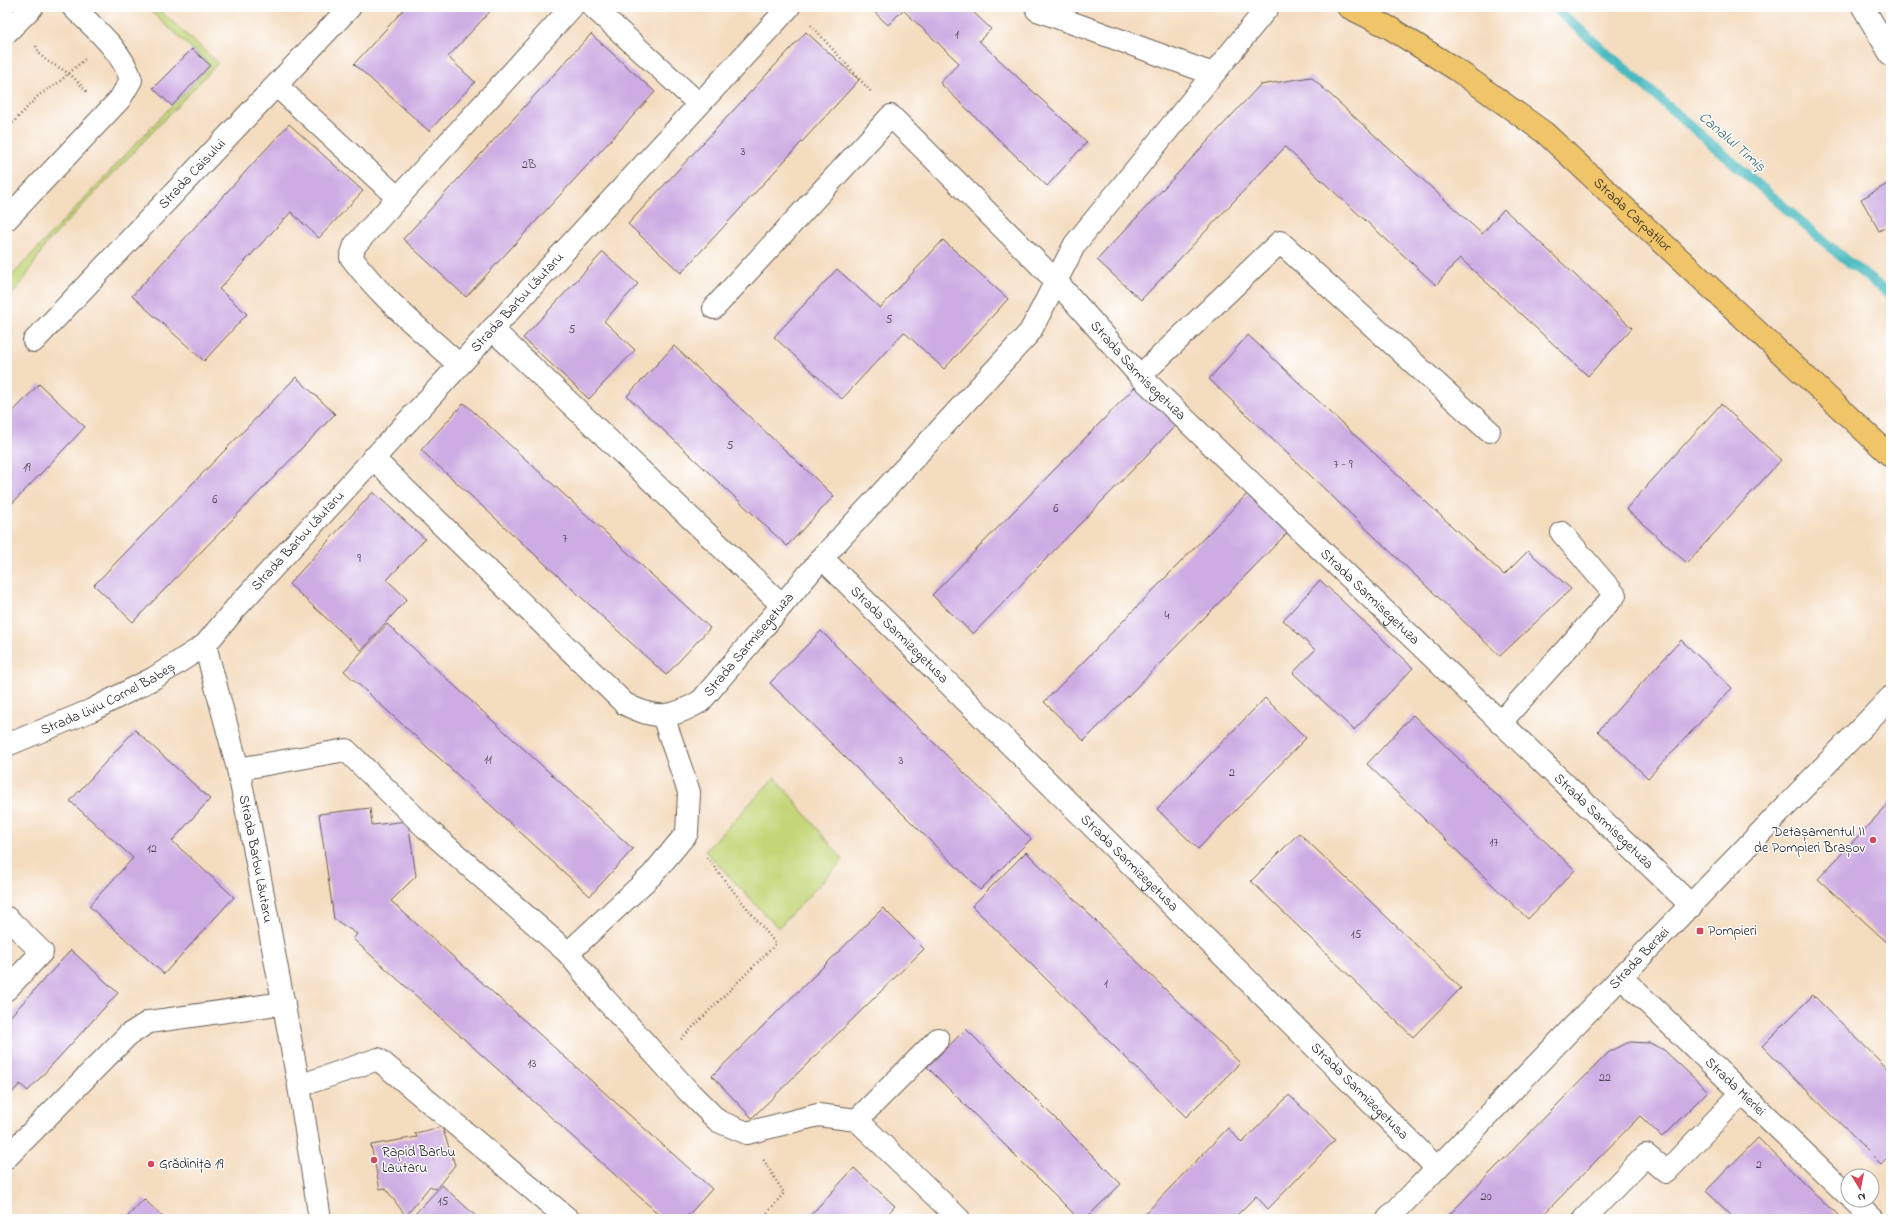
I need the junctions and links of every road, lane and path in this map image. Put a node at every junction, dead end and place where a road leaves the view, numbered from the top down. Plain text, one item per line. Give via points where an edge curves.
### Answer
1 (73, 7) edge
2 (350, 7) edge
3 (572, 7) edge
4 (593, 7) edge
5 (789, 7) edge
6 (1268, 7) edge
7 (1348, 7) edge
8 (1863, 7) edge
9 (1037, 10) dead end
10 (19, 20) edge
11 (810, 24) dead end
12 (106, 41) junction
13 (1891, 55) edge
14 (69, 74) junction
15 (1213, 74) junction
16 (277, 86) junction
17 (699, 104) junction
18 (108, 112) junction
19 (891, 116) junction
20 (7, 129) edge
21 (398, 198) junction
22 (7, 219) edge
23 (1056, 281) junction
24 (714, 308) dead end
25 (492, 329) junction
26 (34, 341) dead end
27 (458, 364) junction
28 (1140, 376) junction
29 (1488, 431) dead end
30 (1891, 456) edge
31 (373, 458) junction
32 (1562, 533) dead end
33 (822, 558) junction
34 (782, 605) junction
35 (205, 645) junction
36 (1891, 697) edge
37 (663, 716) junction
38 (1500, 723) junction
39 (7, 745) edge
40 (238, 769) junction
41 (687, 833) junction
42 (1692, 906) junction
43 (7, 918) edge
44 (568, 953) junction
45 (1622, 978) junction
46 (7, 989) edge
47 (284, 1003) junction
48 (938, 1039) dead end
49 (660, 1060) junction
50 (299, 1086) junction
51 (1742, 1093) junction
52 (857, 1120) junction
53 (747, 1133) junction
54 (7, 1157) edge
55 (1437, 1168) junction
56 (1840, 1187) edge
57 (1861, 1208) edge
58 (320, 1219) edge
59 (568, 1219) edge
60 (762, 1219) edge
61 (959, 1219) edge
62 (1388, 1219) edge
63 (1584, 1219) edge
64 (1873, 1219) edge

1 - 12 street
2 - 16 street, Strada Caisului
3 - 21 street
4 - 17 street
5 - 17 street, Strada Barbu Lăutaru
6 - 15 street, Strada Sarmisegetuza
7 - 30 main road, Strada Carpaților via 1390,28 1457,70 1544,133
8 - 13 street
9 - 15 street
10 - 14 path via 32,37 39,55 51,65
11 - 19 path
12 - 14 path
12 - 18 street via 120,55 128,67 132,80
14 - 18 path
14 - 20 path via 40,95
15 - 23 street, Strada Sarmisegetuza via 1075,244
16 - 21 street
16 - 26 street, Strada Caisului
17 - 25 street, Strada Barbu Lăutaru
18 - 22 street
19 - 23 street, Strada Sarmisegetuza
19 - 24 street
21 - 27 street via 356,245 351,257 391,304
23 - 28 street, Strada Sarmisegetuza
23 - 33 street, Strada Sarmisegetuza via 1030,332
25 - 27 street, Strada Barbu Lăutaru
25 - 34 street
27 - 31 street, Strada Barbu Lăutaru
28 - 29 street via 1280,242
28 - 38 street, Strada Sarmisegetuza
31 - 35 street, Strada Barbu Lăutaru
31 - 37 street via 625,704 644,714
32 - 38 street via 1615,595
33 - 34 street, Strada Sarmisegetuza
33 - 55 street, Strada Sarmizegetusa
34 - 37 street, Strada Sarmisegetuza via 701,700 684,711
35 - 39 street, Strada Liviu Cornel Babeș via 154,678 92,710
35 - 40 street, Strada Barbu Lăutaru
36 - 42 street, Strada Berzei
37 - 41 street via 689,792
38 - 42 street, Strada Sarmisegetuza
40 - 44 street via 346,750 426,828
40 - 47 street, Strada Barbu Lăutaru
41 - 44 street via 652,875
41 - 49 path via 776,944
42 - 45 street, Strada Berzei
43 - 46 street via 42,952
44 - 49 street via 604,998
45 - 51 street, Strada Mierlei
45 - 55 street, Strada Berzei
47 - 50 street, Strada Barbu Lăutaru
47 - 54 street via 149,1022 128,1035
48 - 52 street
49 - 53 street via 718,1121
50 - 58 street, Strada Barbu Lăutaru
50 - 59 street via 378,1059
51 - 56 street, Strada Mierlei
51 - 63 street via 1666,1172 1646,1155
52 - 53 street via 818,1115
52 - 61 street
53 - 60 path via 784,1193
55 - 62 street, Strada Berzei
57 - 64 street

